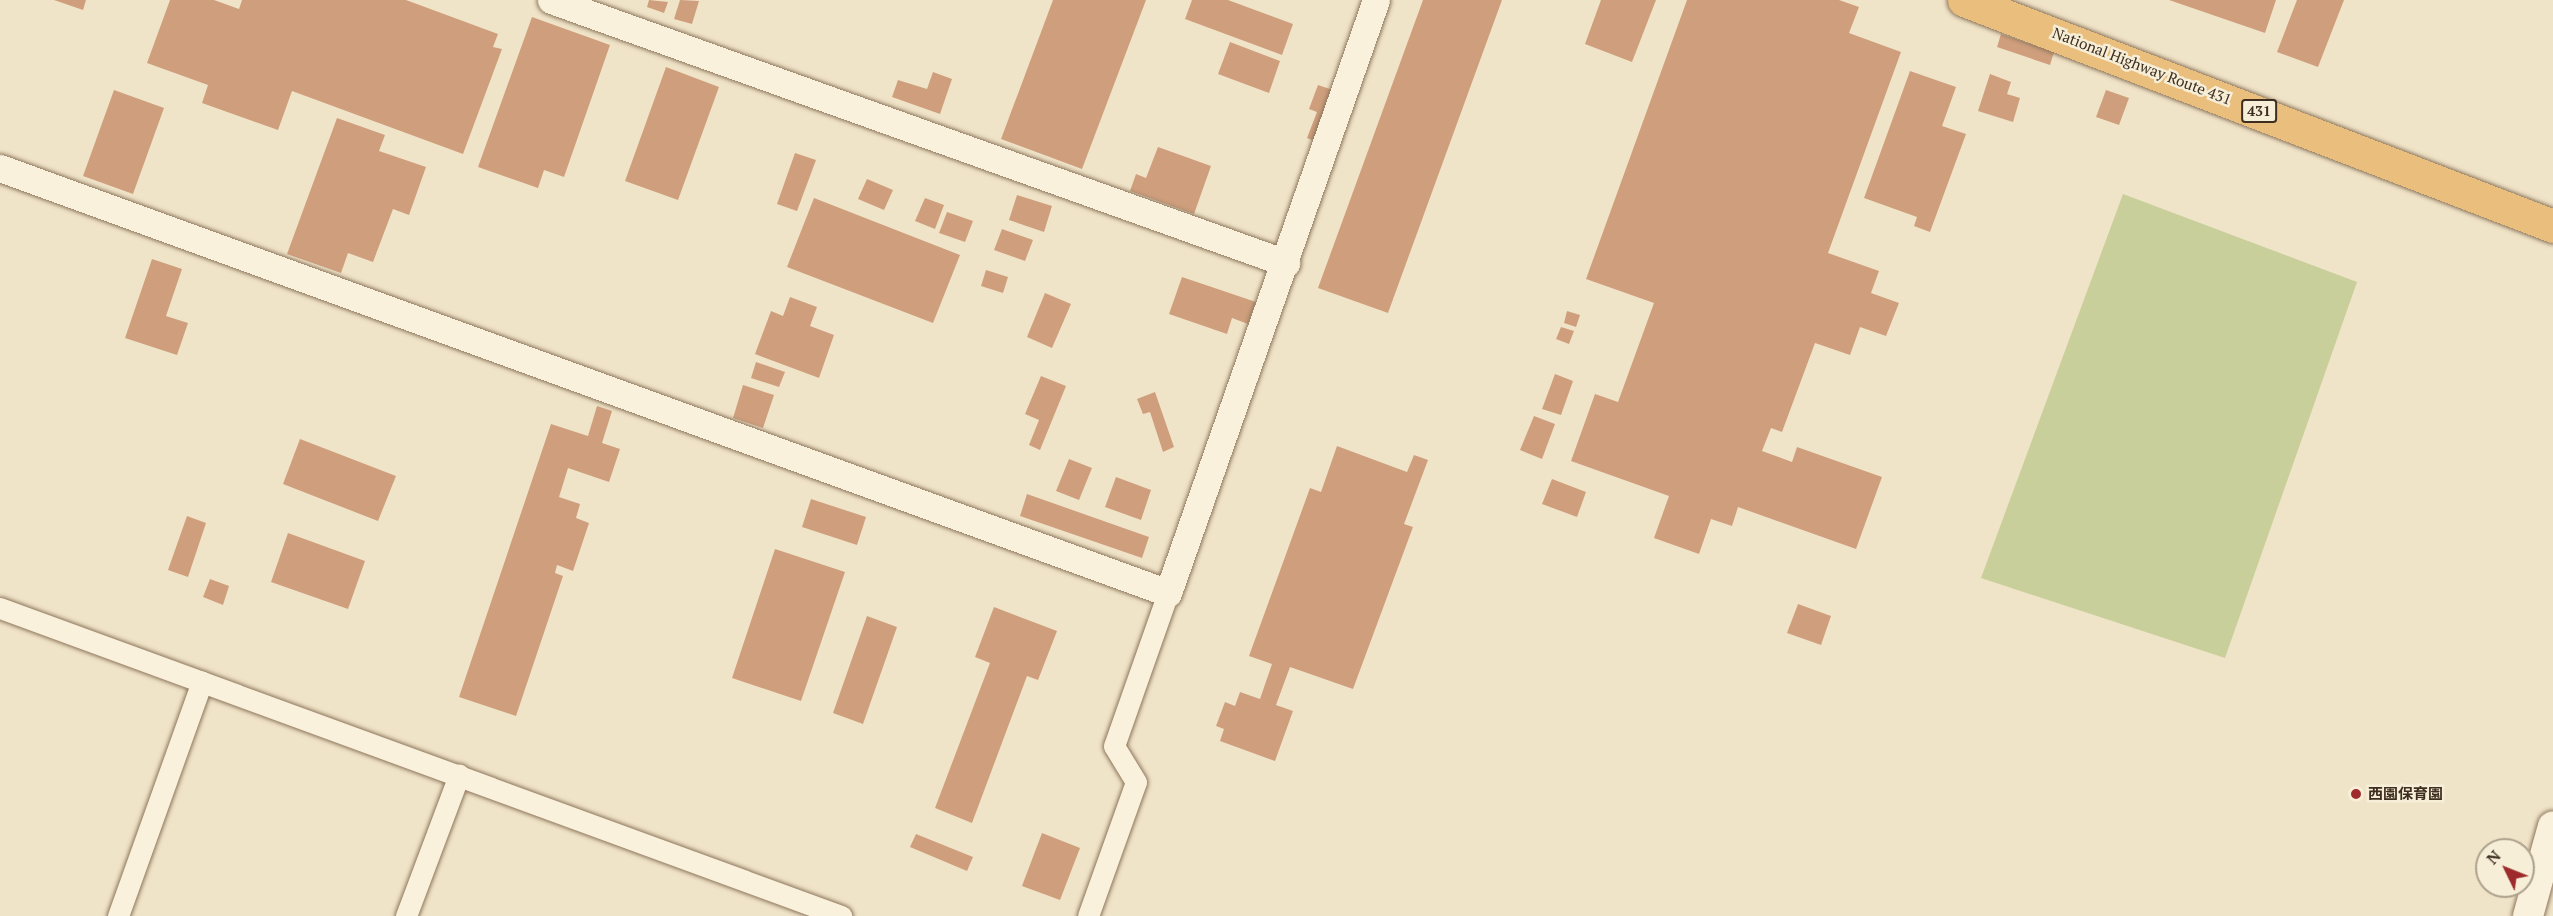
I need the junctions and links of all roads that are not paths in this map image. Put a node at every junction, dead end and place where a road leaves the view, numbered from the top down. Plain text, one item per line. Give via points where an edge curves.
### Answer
1 (551, 0) edge
2 (1376, 0) edge
3 (1964, 0) edge
4 (0, 168) edge
5 (2553, 226) edge
6 (1286, 263) junction
7 (1168, 593) junction
8 (0, 608) edge
9 (202, 682) junction
10 (459, 775) junction
11 (2553, 826) edge
12 (118, 916) edge
13 (406, 916) edge
14 (841, 916) edge
15 (1088, 916) edge
16 (2528, 916) edge

1 - 6 street
2 - 6 street
3 - 5 highway, National Highway Route 431 / 431
4 - 7 street
6 - 7 street
7 - 15 street via 1114,746 1136,783
8 - 9 street
9 - 10 street
9 - 12 street
10 - 13 street
10 - 14 street
11 - 16 main road

